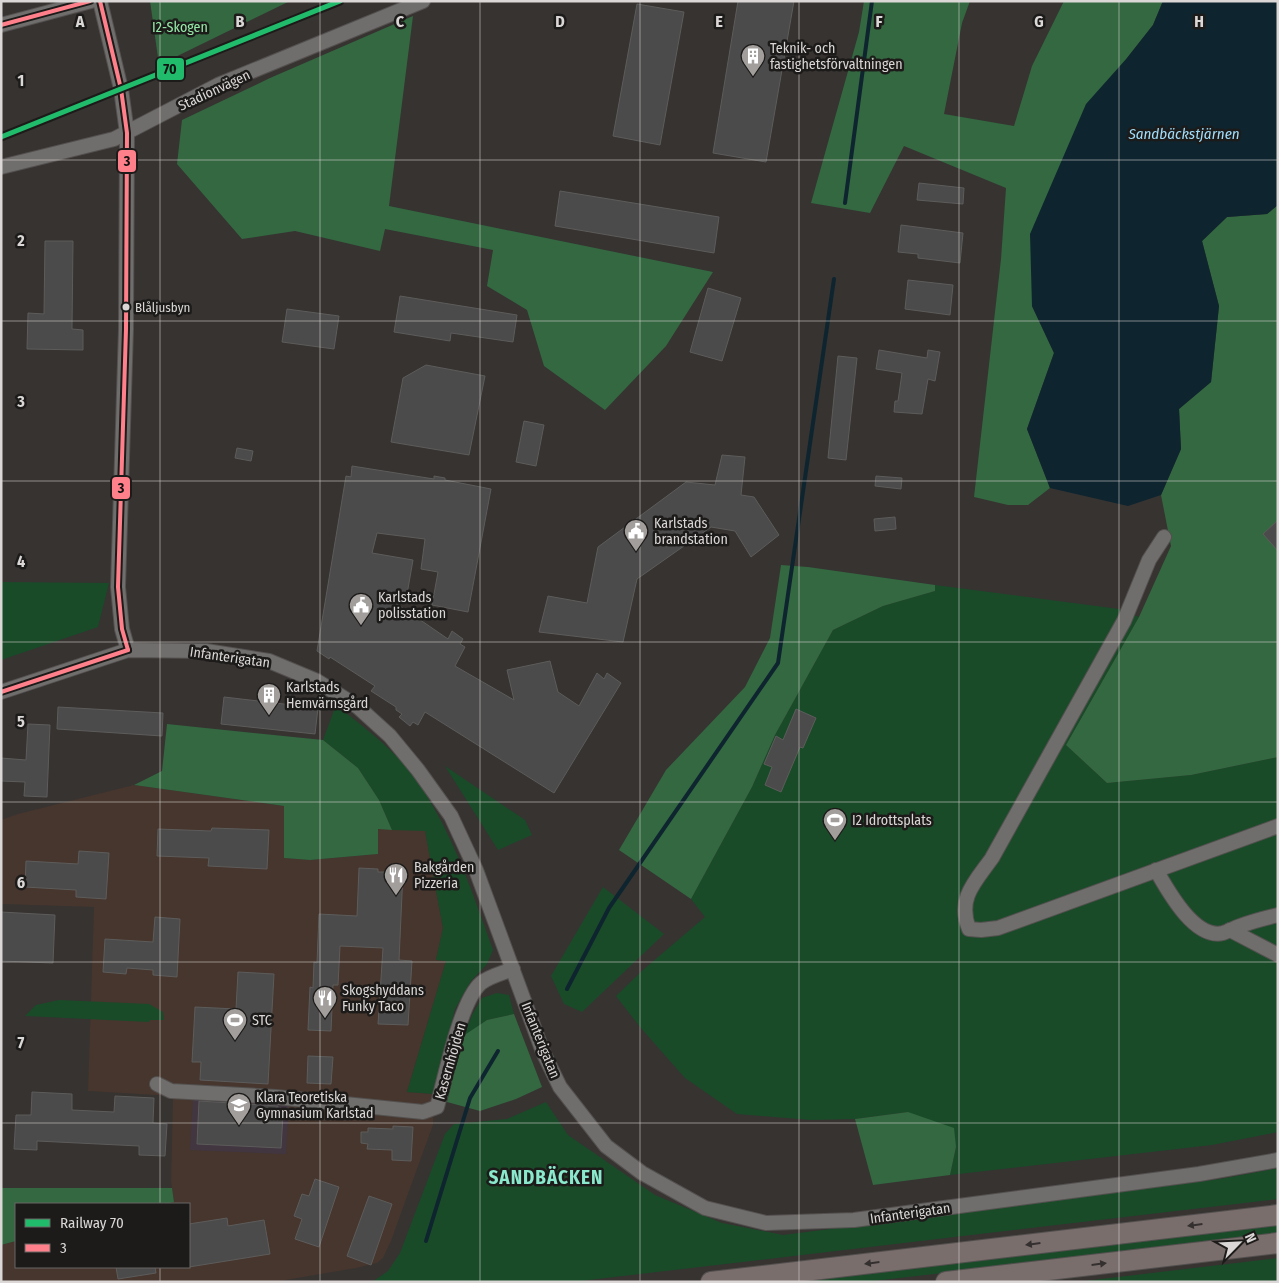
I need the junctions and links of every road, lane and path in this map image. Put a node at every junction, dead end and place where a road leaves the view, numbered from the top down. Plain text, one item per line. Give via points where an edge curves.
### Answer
1 (91, 1) edge
2 (100, 1) edge
3 (423, 1) edge
4 (1, 25) edge
5 (127, 133) junction
6 (1, 167) edge
7 (1164, 537) dead end
8 (128, 650) junction
9 (1, 692) edge
10 (1278, 826) edge
11 (1156, 870) junction
12 (1278, 915) edge
13 (1230, 930) junction
14 (1278, 955) edge
15 (513, 969) junction
16 (157, 1084) dead end
17 (1278, 1160) edge
18 (1278, 1216) edge
19 (1278, 1243) edge
20 (711, 1282) edge
21 (946, 1282) edge

1 - 4 street
2 - 5 street via 121,89
3 - 5 street, Stadionvägen via 218,85
5 - 6 street, Stadionvägen
5 - 8 street via 126,329 118,587 122,629
7 - 11 street via 1149,560 1124,621 992,858 970,888 964,904 965,919 969,929 998,928
8 - 9 street, Infanterigatan
8 - 15 street, Infanterigatan via 206,651 269,661 317,681 358,707 390,736 451,816 476,870
10 - 11 street
11 - 13 street via 1178,906 1194,923 1216,933
12 - 13 street
13 - 14 street
15 - 16 street, Kasernhöjden via 482,983 472,994 460,1022 437,1107 423,1112 276,1097 171,1091
15 - 17 street, Infanterigatan via 543,1052 560,1087 606,1146 642,1172 705,1208 766,1223 854,1220 1199,1174
18 -> 20 highway
21 -> 19 highway

